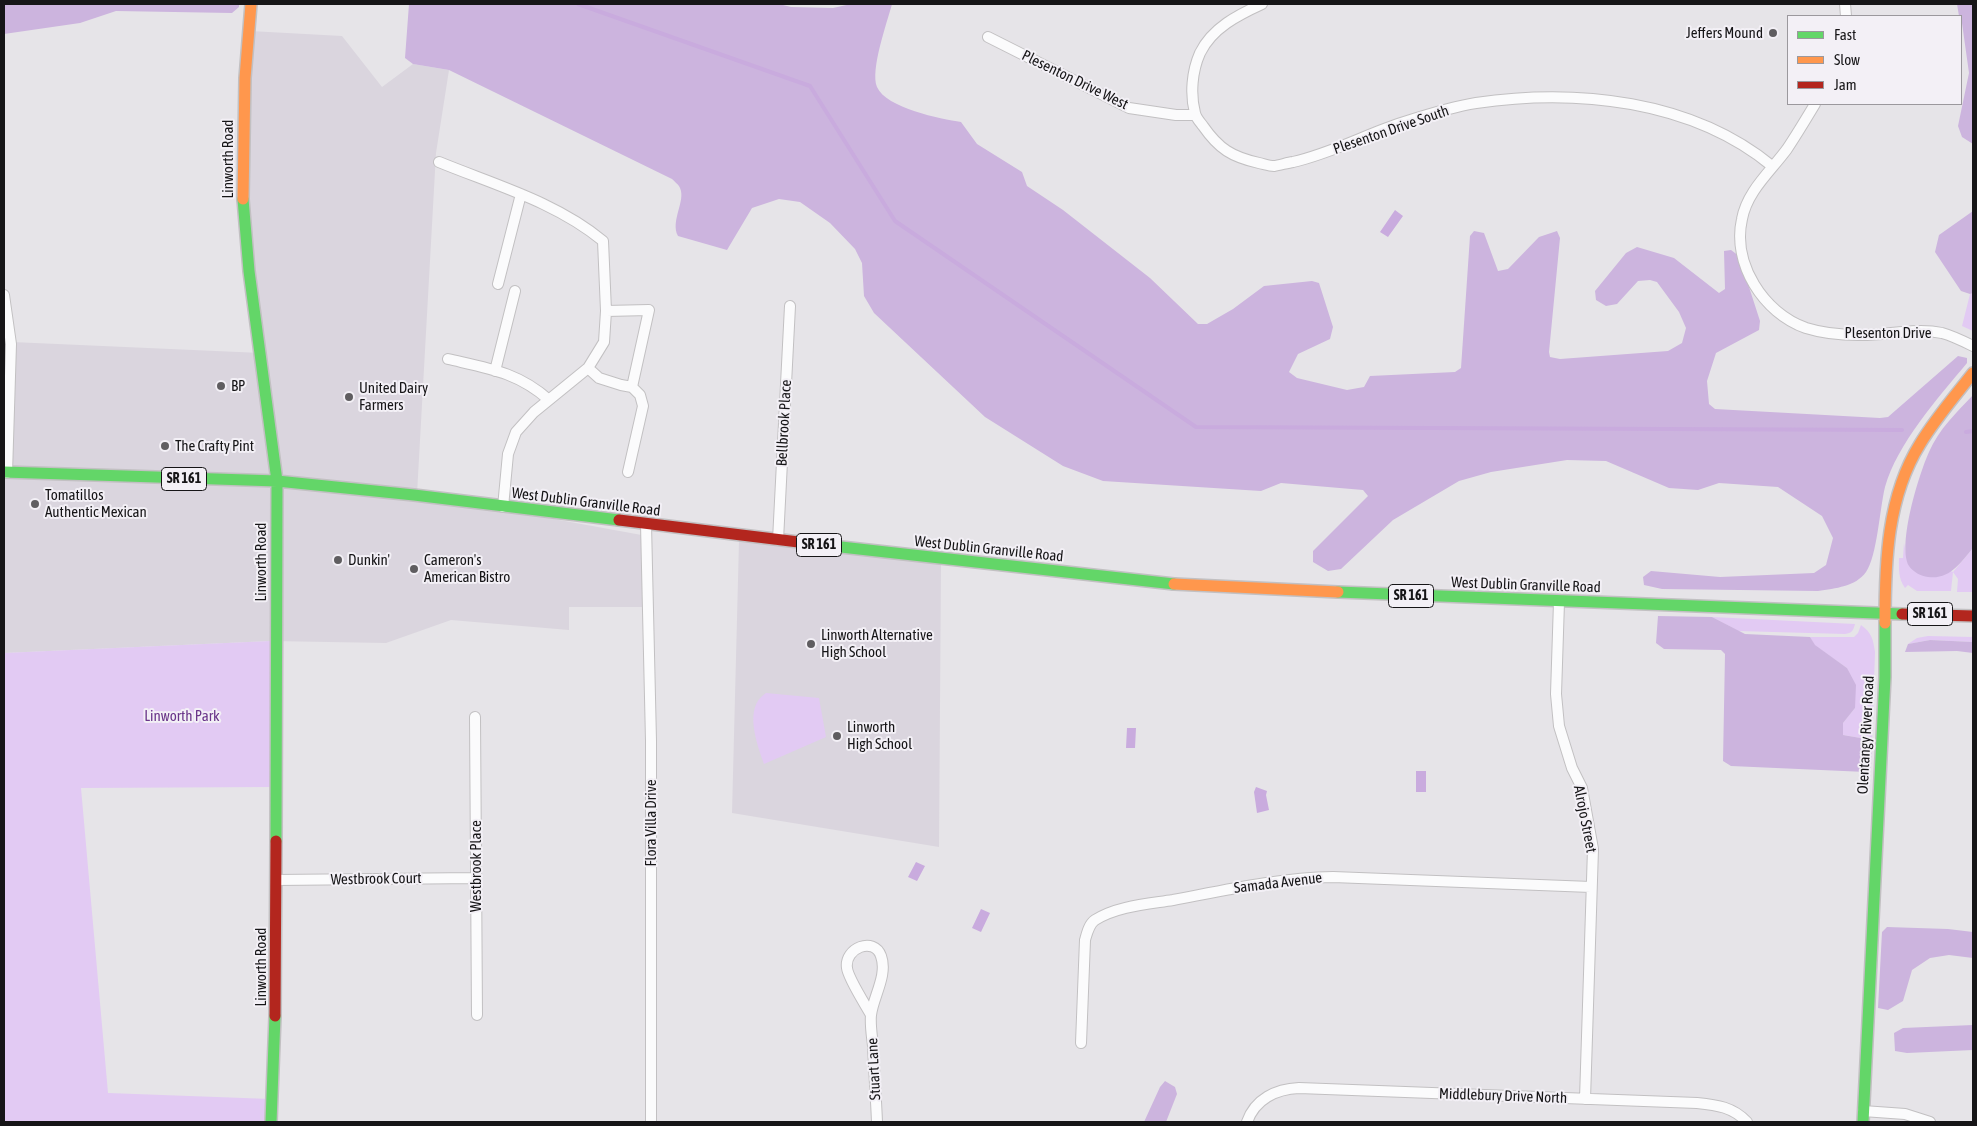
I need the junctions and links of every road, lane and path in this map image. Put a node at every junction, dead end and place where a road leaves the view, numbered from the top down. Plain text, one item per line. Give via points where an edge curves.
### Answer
1 (251, 4) edge
2 (1262, 4) edge
3 (988, 37) dead end
4 (1814, 105) edge
5 (1195, 115) junction
6 (439, 162) dead end
7 (1772, 166) junction
8 (521, 194) junction
9 (498, 284) dead end
10 (515, 291) dead end
11 (4, 295) edge
12 (790, 306) dead end
13 (606, 311) junction
14 (1973, 346) edge
15 (448, 359) dead end
16 (588, 368) junction
17 (495, 371) junction
18 (1973, 373) edge
19 (632, 387) junction
20 (549, 400) junction
21 (5, 472) edge
22 (628, 472) dead end
23 (276, 481) junction
24 (503, 507) junction
25 (646, 524) junction
26 (778, 540) junction
27 (1559, 602) junction
28 (1886, 612) junction
29 (1973, 616) edge
30 (475, 717) dead end
31 (476, 878) junction
32 (276, 880) junction
33 (1591, 887) junction
34 (477, 1016) dead end
35 (871, 1016) junction
36 (1081, 1043) dead end
37 (1585, 1099) junction
38 (1863, 1117) edge
39 (1746, 1121) edge
40 (271, 1122) edge
41 (650, 1122) edge
42 (877, 1122) edge
43 (1246, 1122) edge
44 (1930, 1122) edge

1 - 23 main road, Linworth Road via 242,192
2 - 5 street via 1216,30 1200,53 1192,86
3 - 5 street, Plesenton Drive West via 1129,108
4 - 7 street, Plesenton Drive
5 - 7 street, Plesenton Drive South via 1213,141 1239,159 1273,166 1307,158 1396,124 1470,104 1520,98 1585,99 1629,103 1682,117 1724,134
6 - 8 street
7 - 14 street, Plesenton Drive via 1755,189 1742,218 1740,248 1760,295 1783,316 1805,328 1832,333 1931,332
8 - 9 street
8 - 13 street via 603,241
10 - 17 street
11 - 21 street via 11,344
12 - 26 street, Bellbrook Place
13 - 16 street via 604,342
13 - 19 street via 649,310
15 - 17 street
16 - 19 street via 599,378
16 - 20 street
17 - 20 street via 525,381
18 - 28 main road, Olentangy River Road via 1933,423 1899,488 1885,573
19 - 22 street via 640,395 643,406
20 - 24 street via 516,432 508,454
21 - 23 main road, West Dublin Granville Road / SR 161
23 - 24 main road, West Dublin Granville Road / SR 161
23 - 32 main road, Linworth Road
24 - 25 main road, West Dublin Granville Road / SR 161
25 - 26 main road, West Dublin Granville Road / SR 161
25 - 41 street, Flora Villa Drive via 651,740
26 - 27 main road, West Dublin Granville Road / SR 161 via 1132,580 1284,591
27 - 28 main road, West Dublin Granville Road / SR 161
27 - 33 street, Alrojo Street via 1556,694 1559,726 1582,788 1593,849
28 - 29 main road, West Dublin Granville Road / SR 161
28 - 38 main road, Olentangy River Road
30 - 31 street, Westbrook Place
31 - 32 street, Westbrook Court
31 - 34 street, Westbrook Place
32 - 40 main road, Linworth Road
33 - 36 street, Samada Avenue via 1300,878 1122,909 1094,921 1088,930
33 - 37 street, Alrojo Street
35 - 35 street, Stuart Lane via 882,974 882,959 880,952 866,945 850,953 847,969
35 - 42 street, Stuart Lane
37 - 39 street, Middlebury Drive North via 1712,1104 1730,1109
37 - 43 street, Middlebury Drive North via 1299,1088 1278,1091 1260,1102
38 - 44 street via 1905,1114

